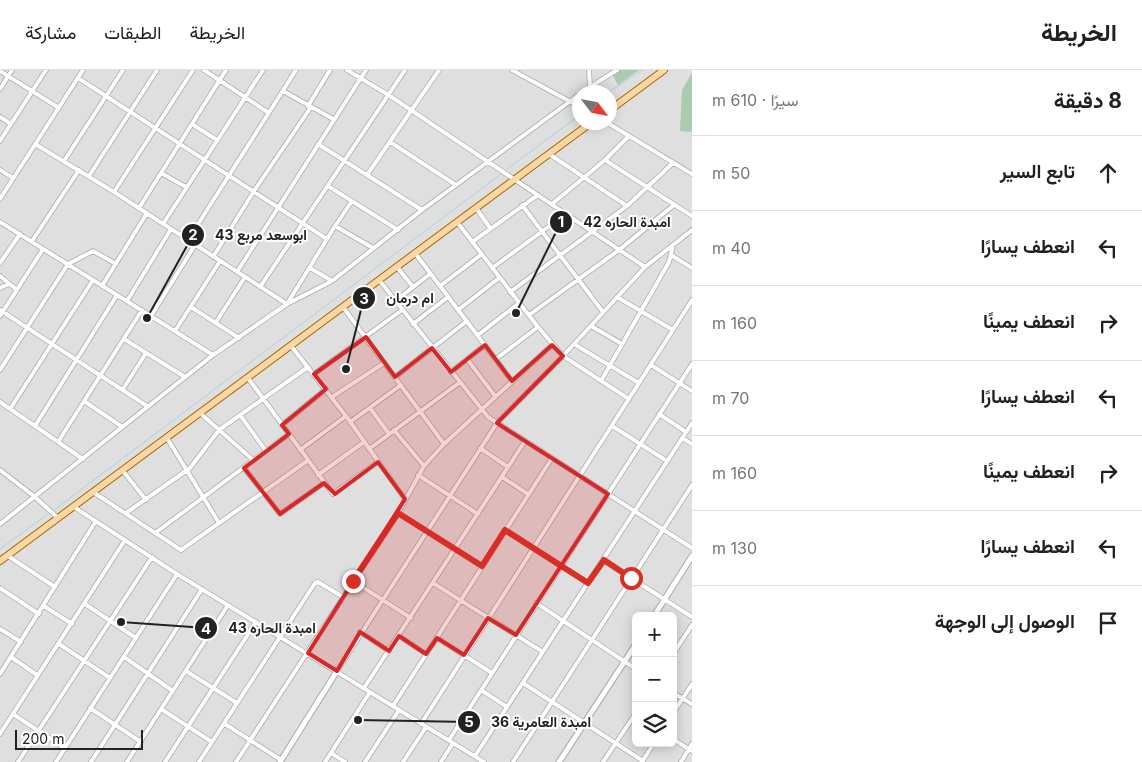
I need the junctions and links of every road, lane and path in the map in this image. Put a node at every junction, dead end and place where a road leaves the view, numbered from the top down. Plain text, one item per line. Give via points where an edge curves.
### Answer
1 (0, 70) edge
2 (12, 70) edge
3 (46, 70) edge
4 (83, 70) edge
5 (123, 70) edge
6 (157, 70) edge
7 (193, 70) edge
8 (204, 70) edge
9 (226, 70) edge
10 (263, 70) edge
11 (296, 70) edge
12 (330, 70) edge
13 (348, 70) edge
14 (366, 70) edge
15 (405, 70) edge
16 (439, 70) edge
17 (512, 70) edge
18 (589, 70) edge
19 (617, 70) edge
20 (664, 70) edge
21 (521, 72) edge
22 (8, 76) junction
23 (78, 78) junction
24 (361, 78) junction
25 (219, 81) junction
26 (590, 85) edge
27 (593, 85) edge
28 (0, 89) edge
29 (283, 91) junction
30 (32, 92) junction
31 (387, 94) junction
32 (106, 96) junction
33 (245, 98) junction
34 (572, 100) edge
35 (569, 102) junction
36 (572, 103) edge
37 (617, 105) edge
38 (310, 106) junction
39 (59, 108) junction
40 (412, 110) junction
41 (130, 111) junction
42 (269, 112) junction
43 (0, 117) edge
44 (333, 120) junction
45 (11, 124) junction
46 (192, 124) junction
47 (156, 127) junction
48 (581, 130) edge
49 (617, 130) edge
50 (628, 137) junction
51 (217, 140) junction
52 (0, 141) edge
53 (390, 142) junction
54 (180, 143) junction
55 (35, 144) junction
56 (318, 144) junction
57 (549, 154) junction
58 (205, 159) junction
59 (344, 160) junction
60 (604, 160) junction
61 (64, 161) junction
62 (489, 163) junction
63 (672, 163) junction
64 (0, 170) edge
65 (79, 170) junction
66 (162, 173) junction
67 (230, 174) junction
68 (692, 174) edge
69 (367, 175) junction
70 (89, 176) junction
71 (13, 178) junction
72 (583, 178) junction
73 (515, 179) junction
74 (456, 185) junction
75 (328, 186) junction
76 (186, 187) junction
77 (648, 187) junction
78 (254, 190) junction
79 (114, 192) junction
80 (538, 195) junction
81 (0, 199) edge
82 (352, 201) junction
83 (552, 204) junction
84 (522, 205) junction
85 (674, 205) junction
86 (278, 206) junction
87 (627, 206) junction
88 (139, 208) junction
89 (476, 208) junction
90 (422, 210) junction
91 (147, 213) junction
92 (566, 214) junction
93 (692, 216) edge
94 (0, 222) edge
95 (457, 222) junction
96 (163, 224) junction
97 (303, 224) junction
98 (335, 226) junction
99 (490, 228) junction
100 (171, 229) junction
101 (398, 230) junction
102 (692, 230) edge
103 (542, 232) junction
104 (594, 232) junction
105 (20, 234) junction
106 (327, 239) junction
107 (188, 240) junction
108 (32, 241) junction
109 (472, 242) junction
110 (195, 245) junction
111 (673, 245) junction
112 (43, 248) junction
113 (373, 248) junction
114 (619, 250) junction
115 (415, 253) junction
116 (482, 254) junction
117 (558, 254) junction
118 (671, 255) junction
119 (213, 257) junction
120 (220, 261) junction
121 (0, 263) edge
122 (68, 264) junction
123 (116, 264) junction
124 (397, 267) junction
125 (645, 267) junction
126 (310, 268) junction
127 (492, 268) junction
128 (692, 268) edge
129 (237, 272) junction
130 (430, 274) junction
131 (0, 276) edge
132 (245, 277) junction
133 (500, 278) junction
134 (93, 280) junction
135 (379, 280) junction
136 (577, 280) junction
137 (332, 281) junction
138 (9, 284) junction
139 (102, 286) junction
140 (440, 286) junction
141 (260, 287) junction
142 (413, 287) junction
143 (0, 288) edge
144 (17, 290) junction
145 (510, 292) junction
146 (117, 295) junction
147 (448, 297) junction
148 (617, 297) junction
149 (692, 300) edge
150 (127, 301) junction
151 (395, 301) junction
152 (519, 303) junction
153 (287, 304) junction
154 (191, 307) junction
155 (343, 307) junction
156 (142, 310) junction
157 (402, 310) junction
158 (458, 310) junction
159 (1, 311) edge
160 (603, 312) junction
161 (640, 312) junction
162 (529, 315) junction
163 (0, 316) edge
164 (151, 316) junction
165 (467, 321) junction
166 (216, 322) junction
167 (413, 324) junction
168 (591, 326) junction
169 (538, 327) junction
170 (27, 328) junction
171 (673, 330) junction
172 (175, 331) junction
173 (478, 335) junction
174 (366, 337) junction
175 (239, 338) junction
176 (124, 339) junction
177 (51, 344) junction
178 (574, 344) junction
179 (622, 344) junction
180 (485, 345) junction
181 (552, 345) junction
182 (291, 346) junction
183 (432, 348) junction
184 (146, 353) junction
185 (213, 354) junction
186 (563, 356) junction
187 (467, 359) junction
188 (496, 359) junction
189 (76, 360) junction
190 (384, 363) junction
191 (692, 364) edge
192 (650, 365) junction
193 (610, 366) junction
194 (308, 367) junction
195 (0, 370) edge
196 (451, 372) junction
197 (314, 374) junction
198 (101, 375) junction
199 (185, 377) junction
200 (395, 377) junction
201 (248, 378) junction
202 (512, 381) junction
203 (601, 381) junction
204 (459, 383) junction
205 (639, 383) junction
206 (679, 383) junction
207 (401, 385) junction
208 (123, 389) junction
209 (326, 389) junction
210 (692, 391) edge
211 (495, 396) junction
212 (332, 398) junction
213 (263, 399) junction
214 (629, 399) junction
215 (84, 401) junction
216 (0, 402) edge
217 (147, 406) junction
218 (370, 408) junction
219 (10, 409) junction
220 (481, 410) junction
221 (420, 411) junction
222 (200, 413) junction
223 (659, 414) junction
224 (240, 415) junction
225 (346, 416) junction
226 (350, 422) junction
227 (497, 422) junction
228 (692, 423) edge
229 (282, 424) junction
230 (35, 426) junction
231 (121, 426) junction
232 (612, 426) junction
233 (219, 430) junction
234 (394, 430) junction
235 (686, 432) junction
236 (289, 434) junction
237 (389, 434) junction
238 (167, 438) junction
239 (682, 438) junction
240 (525, 441) junction
241 (58, 442) junction
242 (364, 442) junction
243 (444, 444) junction
244 (640, 444) junction
245 (692, 444) edge
246 (480, 448) junction
247 (369, 449) junction
248 (300, 450) junction
249 (266, 451) junction
250 (552, 458) junction
251 (83, 459) junction
252 (253, 460) junction
253 (308, 460) junction
254 (667, 461) junction
255 (378, 462) junction
256 (424, 466) junction
257 (508, 467) junction
258 (244, 468) junction
259 (0, 470) edge
260 (188, 470) junction
261 (123, 471) junction
262 (318, 475) junction
263 (418, 475) junction
264 (580, 476) junction
265 (502, 477) junction
266 (324, 483) junction
267 (692, 485) edge
268 (92, 492) junction
269 (262, 492) junction
270 (528, 494) junction
271 (608, 494) junction
272 (449, 495) junction
273 (34, 497) junction
274 (204, 499) junction
275 (405, 499) junction
276 (146, 500) junction
277 (74, 506) junction
278 (635, 511) junction
279 (126, 513) junction
280 (398, 513) junction
281 (478, 514) junction
282 (58, 518) junction
283 (96, 522) junction
284 (219, 522) junction
285 (0, 524) edge
286 (663, 529) junction
287 (505, 530) junction
288 (426, 531) junction
289 (155, 533) junction
290 (125, 540) junction
291 (533, 548) junction
292 (692, 548) edge
293 (454, 550) junction
294 (8, 556) junction
295 (692, 556) edge
296 (152, 557) junction
297 (604, 560) junction
298 (0, 562) edge
299 (482, 566) junction
300 (560, 566) junction
301 (177, 574) junction
302 (631, 578) junction
303 (353, 581) junction
304 (433, 583) junction
305 (588, 583) junction
306 (55, 587) junction
307 (0, 588) edge
308 (202, 589) junction
309 (343, 597) junction
310 (381, 599) junction
311 (664, 599) junction
312 (460, 601) junction
313 (536, 603) junction
314 (85, 604) junction
315 (228, 605) junction
316 (44, 606) junction
317 (656, 612) edge
318 (38, 614) junction
319 (692, 617) edge
320 (411, 618) junction
321 (488, 618) junction
322 (110, 621) junction
323 (563, 621) junction
324 (256, 622) junction
325 (72, 624) junction
326 (692, 625) edge
327 (0, 629) edge
328 (360, 632) junction
329 (516, 635) junction
330 (280, 636) junction
331 (399, 636) junction
332 (136, 638) junction
333 (437, 638) junction
334 (592, 640) junction
335 (21, 642) junction
336 (59, 644) junction
337 (677, 648) edge
338 (632, 650) edge
339 (389, 651) junction
340 (543, 652) junction
341 (308, 653) junction
342 (426, 654) junction
343 (464, 655) junction
344 (11, 657) junction
345 (124, 657) junction
346 (85, 660) junction
347 (625, 661) junction
348 (632, 665) edge
349 (186, 671) junction
350 (337, 671) junction
351 (492, 673) junction
352 (0, 674) edge
353 (148, 674) junction
354 (37, 675) junction
355 (110, 678) junction
356 (523, 683) junction
357 (692, 684) edge
358 (213, 688) junction
359 (364, 688) junction
360 (481, 690) junction
361 (173, 692) junction
362 (370, 692) junction
363 (677, 694) edge
364 (683, 698) junction
365 (552, 701) junction
366 (237, 704) junction
367 (692, 704) edge
368 (393, 706) junction
369 (507, 707) junction
370 (677, 707) edge
371 (90, 708) junction
372 (162, 709) junction
373 (399, 710) junction
374 (13, 714) junction
375 (632, 718) edge
376 (585, 722) junction
377 (115, 724) junction
378 (225, 724) junction
379 (421, 724) junction
380 (189, 726) junction
381 (426, 727) junction
382 (38, 730) junction
383 (0, 734) edge
384 (250, 740) junction
385 (451, 741) junction
386 (677, 741) edge
387 (141, 742) junction
388 (212, 742) junction
389 (616, 743) junction
390 (692, 744) edge
391 (651, 747) edge
392 (66, 748) junction
393 (691, 750) edge
394 (331, 753) junction
395 (475, 756) junction
396 (281, 761) edge
397 (481, 761) edge
398 (642, 761) edge
399 (18, 762) edge
400 (57, 762) edge
401 (91, 762) edge
402 (127, 762) edge
403 (165, 762) edge
404 (199, 762) edge
405 (236, 762) edge
406 (325, 762) edge
407 (346, 762) edge
408 (365, 762) edge
409 (403, 762) edge
410 (441, 762) edge
411 (513, 762) edge
412 (559, 762) edge
413 (603, 762) edge
414 (681, 762) edge

1 - 22 street
2 - 22 street
3 - 30 street
4 - 23 street
5 - 32 street
6 - 41 street
7 - 47 street
8 - 25 street
9 - 25 street
10 - 33 street
11 - 29 street
12 - 38 street
13 - 24 street
14 - 24 street
15 - 31 street
16 - 40 street
17 - 21 street
18 - 26 street
19 - 27 street
20 - 37 main road
21 - 35 street
22 - 28 street
22 - 30 street
23 - 32 street
23 - 39 street
24 - 31 street
24 - 44 street
25 - 33 street
25 - 46 street
29 - 38 street
29 - 42 street
30 - 39 street
30 - 45 street
31 - 40 street
31 - 59 street
32 - 41 street
32 - 61 street
33 - 42 street
33 - 51 street
34 - 35 street
35 - 36 street
35 - 62 street
38 - 44 street
38 - 78 street
39 - 55 street
40 - 53 street
40 - 62 street
41 - 47 street
41 - 70 street
42 - 67 street
43 - 45 street
44 - 56 street
45 - 52 street
46 - 51 street
46 - 54 street
47 - 54 street
47 - 79 street
48 - 57 main road
49 - 50 street
50 - 60 street
50 - 63 street
51 - 58 street
53 - 69 street
53 - 74 street
54 - 58 street
54 - 66 street
55 - 61 street
55 - 71 street
56 - 59 street
56 - 86 street
57 - 72 street
57 - 73 main road
58 - 67 street
58 - 76 street
59 - 69 street
59 - 75 street
60 - 72 street
60 - 77 street
61 - 65 street
62 - 73 street
62 - 74 street
63 - 68 street
63 - 77 street
64 - 71 street
65 - 70 street
65 - 108 street
66 - 76 street
66 - 88 street
67 - 78 street
67 - 107 street
69 - 90 street
70 - 79 street
71 - 81 street
72 - 83 street
72 - 87 street
73 - 80 street
73 - 89 main road
74 - 90 street
75 - 82 street
75 - 97 street
76 - 96 street
77 - 85 street
77 - 87 street
78 - 86 street
78 - 119 street
79 - 88 street
80 - 83 street
80 - 84 street
82 - 98 street
82 - 101 street
83 - 92 street
84 - 99 street
84 - 103 street
85 - 93 street
85 - 114 street
86 - 97 street
86 - 129 street
87 - 104 street
88 - 91 street
89 - 95 main road
89 - 99 street
90 - 101 street
91 - 96 street
91 - 123 street
92 - 103 street
92 - 104 street
94 - 105 street
95 - 109 street
95 - 115 main road
96 - 100 street
97 - 106 street
97 - 141 street
98 - 106 street
98 - 113 street
99 - 109 street
100 - 107 street
100 - 150 street
101 - 113 street
102 - 111 street
103 - 117 street
103 - 127 street
104 - 114 street
104 - 117 street
105 - 108 street
105 - 121 street
106 - 126 street
107 - 110 street
108 - 112 street
109 - 116 street
110 - 119 street
110 - 164 street
111 - 118 street
111 - 125 street
112 - 122 street
112 - 144 street
113 - 137 street
114 - 125 street
114 - 136 street
115 - 124 main road
115 - 130 street
116 - 127 street
116 - 140 street
117 - 136 street
117 - 145 street
118 - 128 street
118 - 161 street
119 - 120 street
120 - 129 street
120 - 154 street
122 - 123 street via 92,251
122 - 134 street
122 - 170 street
123 - 139 street
124 - 135 main road
124 - 142 street
125 - 148 street
126 - 137 street
126 - 153 street
127 - 133 street
129 - 132 street
130 - 140 street
130 - 142 street
131 - 138 street
132 - 141 street
132 - 166 street
133 - 145 street
133 - 158 street
134 - 139 street
134 - 177 street
135 - 151 street
135 - 155 main road
136 - 160 street
136 - 162 street
137 - 153 street
138 - 143 street
138 - 144 street
139 - 146 street
140 - 147 street
141 - 153 street
142 - 151 street
144 - 159 street
145 - 152 street
146 - 150 street
146 - 189 street
147 - 158 street
147 - 167 street
148 - 160 street
148 - 161 street
149 - 171 street
150 - 156 street
151 - 157 street
152 - 162 street
152 - 173 street
153 - 175 street
154 - 166 street
154 - 172 street
155 - 174 street
155 - 182 main road
156 - 164 street
156 - 176 street
157 - 167 street
157 - 174 street
158 - 165 street
159 - 163 street
159 - 170 street
160 - 168 street
161 - 171 street
161 - 179 street
162 - 169 street
164 - 172 street
165 - 173 street
165 - 183 street
166 - 175 street
167 - 183 street
168 - 178 street
168 - 179 street
169 - 181 street
169 - 188 street
170 - 177 street
170 - 195 street
171 - 192 street
172 - 185 street
173 - 180 street
174 - 190 street
174 - 197 street
175 - 185 street
176 - 184 street
176 - 198 street
177 - 189 street
177 - 219 street
178 - 186 street
178 - 193 street
179 - 193 street
180 - 187 street
180 - 188 street
181 - 186 street
181 - 202 street
182 - 194 street
182 - 201 main road
183 - 196 street
183 - 200 street
184 - 199 street
184 - 208 street
185 - 199 street
186 - 203 street
186 - 227 street
187 - 196 street
187 - 211 street
188 - 202 street
189 - 198 street
189 - 230 street
190 - 200 street
190 - 212 street
191 - 206 street
192 - 205 street
192 - 206 street
193 - 203 street
193 - 205 street
194 - 197 street
194 - 213 street
196 - 204 street
197 - 209 street
198 - 208 street
198 - 215 street
199 - 217 street
200 - 207 street
201 - 213 street
201 - 222 main road
202 - 211 street
203 - 214 street
204 - 220 street
204 - 221 street
205 - 214 street
206 - 210 street
206 - 223 street
207 - 218 street
207 - 221 street
208 - 217 street
209 - 212 street
209 - 229 street
211 - 220 street
212 - 225 street
213 - 224 street
213 - 229 street
214 - 232 street
215 - 231 street
215 - 241 street
216 - 219 street
217 - 231 street
218 - 226 street
218 - 237 street
219 - 230 street
220 - 227 street
220 - 243 street
221 - 234 street
221 - 243 street
222 - 233 street
222 - 238 main road
223 - 235 street
223 - 244 street
224 - 233 street
224 - 249 street
225 - 226 street
225 - 248 street
226 - 242 street
227 - 240 street
227 - 246 street
228 - 235 street
229 - 236 street
230 - 241 street
231 - 251 street
232 - 244 street
232 - 264 street
233 - 252 street
233 - 260 street
234 - 237 street
234 - 256 street
235 - 239 street
236 - 248 street
236 - 249 street
237 - 247 street
238 - 260 street
238 - 261 main road
239 - 245 street
239 - 254 street
240 - 250 street
240 - 257 street
241 - 251 street
242 - 247 street
242 - 262 street
243 - 256 street
244 - 254 street
244 - 271 street
246 - 257 street
246 - 272 street
247 - 255 street
248 - 253 street
249 - 252 street
250 - 264 street
250 - 270 street
251 - 273 street
252 - 258 street
253 - 262 street
253 - 269 street
254 - 278 street
255 - 266 street via 335,494
255 - 275 street
256 - 263 street
257 - 265 street
258 - 269 street
258 - 274 street
259 - 273 street
260 - 274 street
260 - 276 street
261 - 268 main road
261 - 276 street
262 - 266 street
263 - 272 street
263 - 275 street
264 - 271 street
264 - 291 street
265 - 270 street
265 - 281 street
266 - 269 street via 282,514
267 - 286 street
268 - 277 main road
268 - 279 street
269 - 284 street
270 - 287 street
271 - 278 street
271 - 300 street
272 - 281 street
272 - 288 street
273 - 282 street
273 - 285 street
274 - 284 street
274 - 289 street
275 - 280 street
276 - 279 street
277 - 282 main road
277 - 283 street
278 - 286 street
278 - 297 street
279 - 289 street
280 - 288 street
280 - 303 street
281 - 293 street
282 - 294 main road
283 - 290 street
283 - 306 street
284 - 289 street via 180,550
286 - 292 street
286 - 302 street
287 - 291 street
287 - 299 street
288 - 293 street
288 - 310 street
290 - 296 street
290 - 314 street
291 - 300 street
291 - 321 street
293 - 299 street
293 - 304 street
294 - 298 main road
294 - 306 street
295 - 311 street
296 - 301 street
296 - 322 street
297 - 302 street
297 - 305 street
299 - 312 street
300 - 305 street
300 - 313 street
301 - 308 street
301 - 332 street
302 - 311 street
302 - 334 street
303 - 309 street
303 - 310 street
304 - 312 street
304 - 320 street
305 - 323 street
306 - 316 street
307 - 318 street
308 - 315 street
308 - 353 street
309 - 330 street via 316,582
309 - 341 street
310 - 320 street
310 - 328 street
311 - 317 street
311 - 319 street
312 - 321 street
312 - 333 street
313 - 323 street
313 - 329 street
314 - 322 street
314 - 325 street
315 - 324 street
315 - 349 street
316 - 318 street
316 - 325 street
318 - 335 street
320 - 331 street
321 - 329 street
321 - 343 street
322 - 332 street
322 - 346 street
323 - 334 street
323 - 340 street
324 - 330 street
324 - 358 street
325 - 336 street
326 - 337 street
327 - 335 street
328 - 339 street
328 - 350 street
329 - 340 street
329 - 351 street
330 - 341 street
330 - 366 street
331 - 339 street
331 - 342 street
332 - 345 street
333 - 342 street
333 - 343 street
334 - 347 street
334 - 365 street
335 - 344 street
336 - 346 street
336 - 354 street
338 - 347 street
339 - 359 street
340 - 356 street
341 - 350 street
341 - 384 street
342 - 368 street
343 - 351 street
343 - 379 street
344 - 352 street
344 - 354 street
345 - 353 street
345 - 355 street
346 - 355 street
346 - 382 street
347 - 348 street
347 - 376 street
349 - 358 street
349 - 361 street
350 - 359 street
350 - 396 street
351 - 360 street
353 - 361 street
353 - 377 street
354 - 374 street
355 - 371 street
356 - 365 street
356 - 369 street
357 - 364 street
358 - 366 street
358 - 380 street
359 - 362 street
360 - 369 street
360 - 385 street
361 - 372 street
362 - 368 street
362 - 394 street
363 - 364 street
364 - 367 street
364 - 370 street
365 - 376 street
365 - 411 street
366 - 378 street
368 - 373 street
369 - 395 street
371 - 377 street
371 - 392 street
372 - 380 street
372 - 387 street
373 - 379 street
373 - 408 street
374 - 382 street
374 - 383 street
375 - 389 street
376 - 389 street
376 - 412 street
377 - 387 street
377 - 401 street
378 - 384 street
378 - 388 street
379 - 381 street
380 - 388 street
380 - 403 street
381 - 385 street
381 - 409 street
382 - 392 street
382 - 399 street
384 - 396 street
384 - 405 street
385 - 395 street
385 - 410 street
386 - 393 street
387 - 402 street
388 - 404 street
389 - 398 street
389 - 413 street
390 - 393 street
391 - 398 street
392 - 400 street
393 - 414 street
394 - 406 street
394 - 407 street
395 - 397 street

